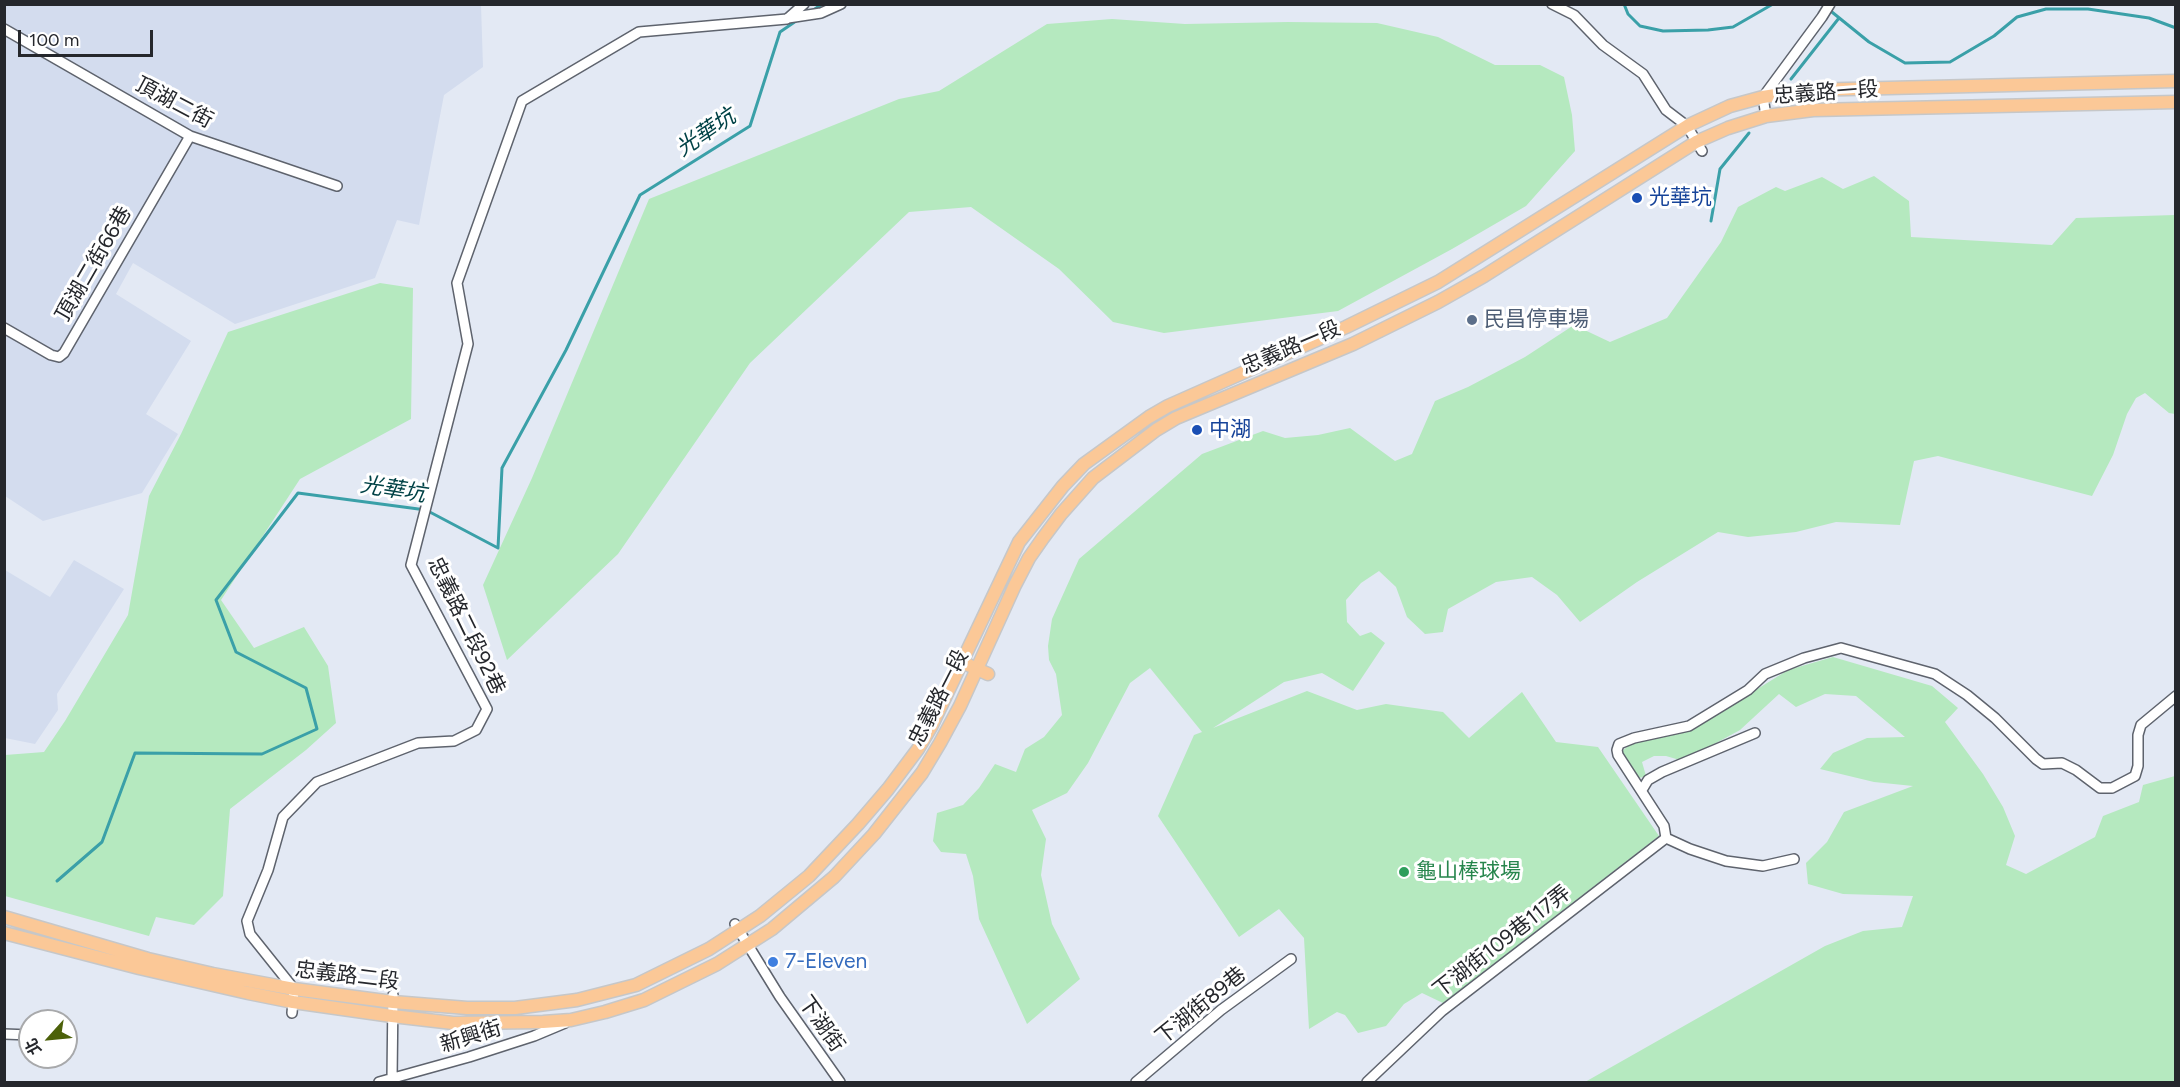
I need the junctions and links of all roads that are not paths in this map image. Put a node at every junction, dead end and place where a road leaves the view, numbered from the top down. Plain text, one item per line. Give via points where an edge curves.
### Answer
1 (804, 4) edge
2 (841, 4) edge
3 (1552, 4) edge
4 (1830, 4) edge
5 (787, 19) junction
6 (4, 29) edge
7 (2175, 81) edge
8 (1763, 97) junction
9 (2175, 102) edge
10 (1766, 116) junction
11 (1687, 126) junction
12 (190, 136) junction
13 (1699, 146) junction
14 (336, 186) dead end
15 (1344, 324) junction
16 (4, 328) edge
17 (1355, 348) junction
18 (958, 660) junction
19 (982, 671) junction
20 (2175, 696) edge
21 (1755, 733) dead end
22 (1642, 790) junction
23 (1666, 838) junction
24 (1794, 860) dead end
25 (4, 917) edge
26 (737, 927) junction
27 (4, 933) edge
28 (747, 946) junction
29 (1291, 959) dead end
30 (393, 998) junction
31 (644, 1000) joint
32 (293, 1002) junction
33 (392, 1016) junction
34 (571, 1020) junction
35 (392, 1079) junction
36 (379, 1083) edge
37 (840, 1083) edge
38 (1136, 1083) edge
39 (1367, 1083) edge

1 - 5 street
2 - 5 street via 821,13
3 - 11 street via 1574,15 1603,45 1643,74 1666,110
4 - 8 street
5 - 32 street, 忠義路二段92巷 via 639,32 522,101 457,283 468,344 411,565 487,708 476,730 454,741 417,743 317,783 283,817 268,870 247,921 250,934
6 - 12 street, 頂湖二街
7 - 8 main road, 忠義路一段 via 1806,90
8 - 10 street
8 - 11 main road, 忠義路一段 via 1730,106
9 - 10 main road, 忠義路一段 via 1813,110
10 - 13 main road, 忠義路一段 via 1728,128
11 - 13 street
11 - 15 main road, 忠義路一段 via 1461,268 1402,300
12 - 14 street, 頂湖二街
12 - 16 street, 頂湖二街66巷 via 64,353 59,357 51,355
13 - 17 main road, 忠義路一段 via 1484,276
15 - 17 main road
15 - 18 main road, 忠義路一段 via 1168,406 1084,464 1019,542
17 - 19 main road, 忠義路一段 via 1176,418 1093,478 1029,558
18 - 19 main road
18 - 26 main road, 忠義路一段 via 931,727 888,789 808,876
19 - 28 main road, 忠義路一段 via 922,773 874,834 834,877
20 - 22 street via 2141,725 2135,776 2112,788 2100,788 2062,763 2043,764 1995,718 1935,674 1841,648 1765,674 1748,690 1689,726 1619,744 1618,755
21 - 22 street via 1662,772 1648,780
22 - 23 street via 1664,826
23 - 24 street via 1726,861 1763,866
23 - 39 street, 下湖街109巷117弄 via 1443,1011
25 - 32 main road, 忠義路二段 via 213,974
26 - 28 street, 下湖街
26 - 30 main road, 忠義路二段 via 709,949 636,985 577,1000 467,1008
27 - 32 main road, 忠義路二段 via 139,969
28 - 31 main road, 忠義路一段
28 - 37 street, 下湖街
29 - 38 street, 下湖街89巷 via 1221,1010
30 - 32 main road, 忠義路二段
30 - 33 street
31 - 34 main road, 忠義路二段
32 - 33 main road, 忠義路二段
33 - 34 main road, 忠義路二段 via 488,1024
33 - 35 street
34 - 35 street, 新興街 via 502,1047
35 - 36 street, 新興街

